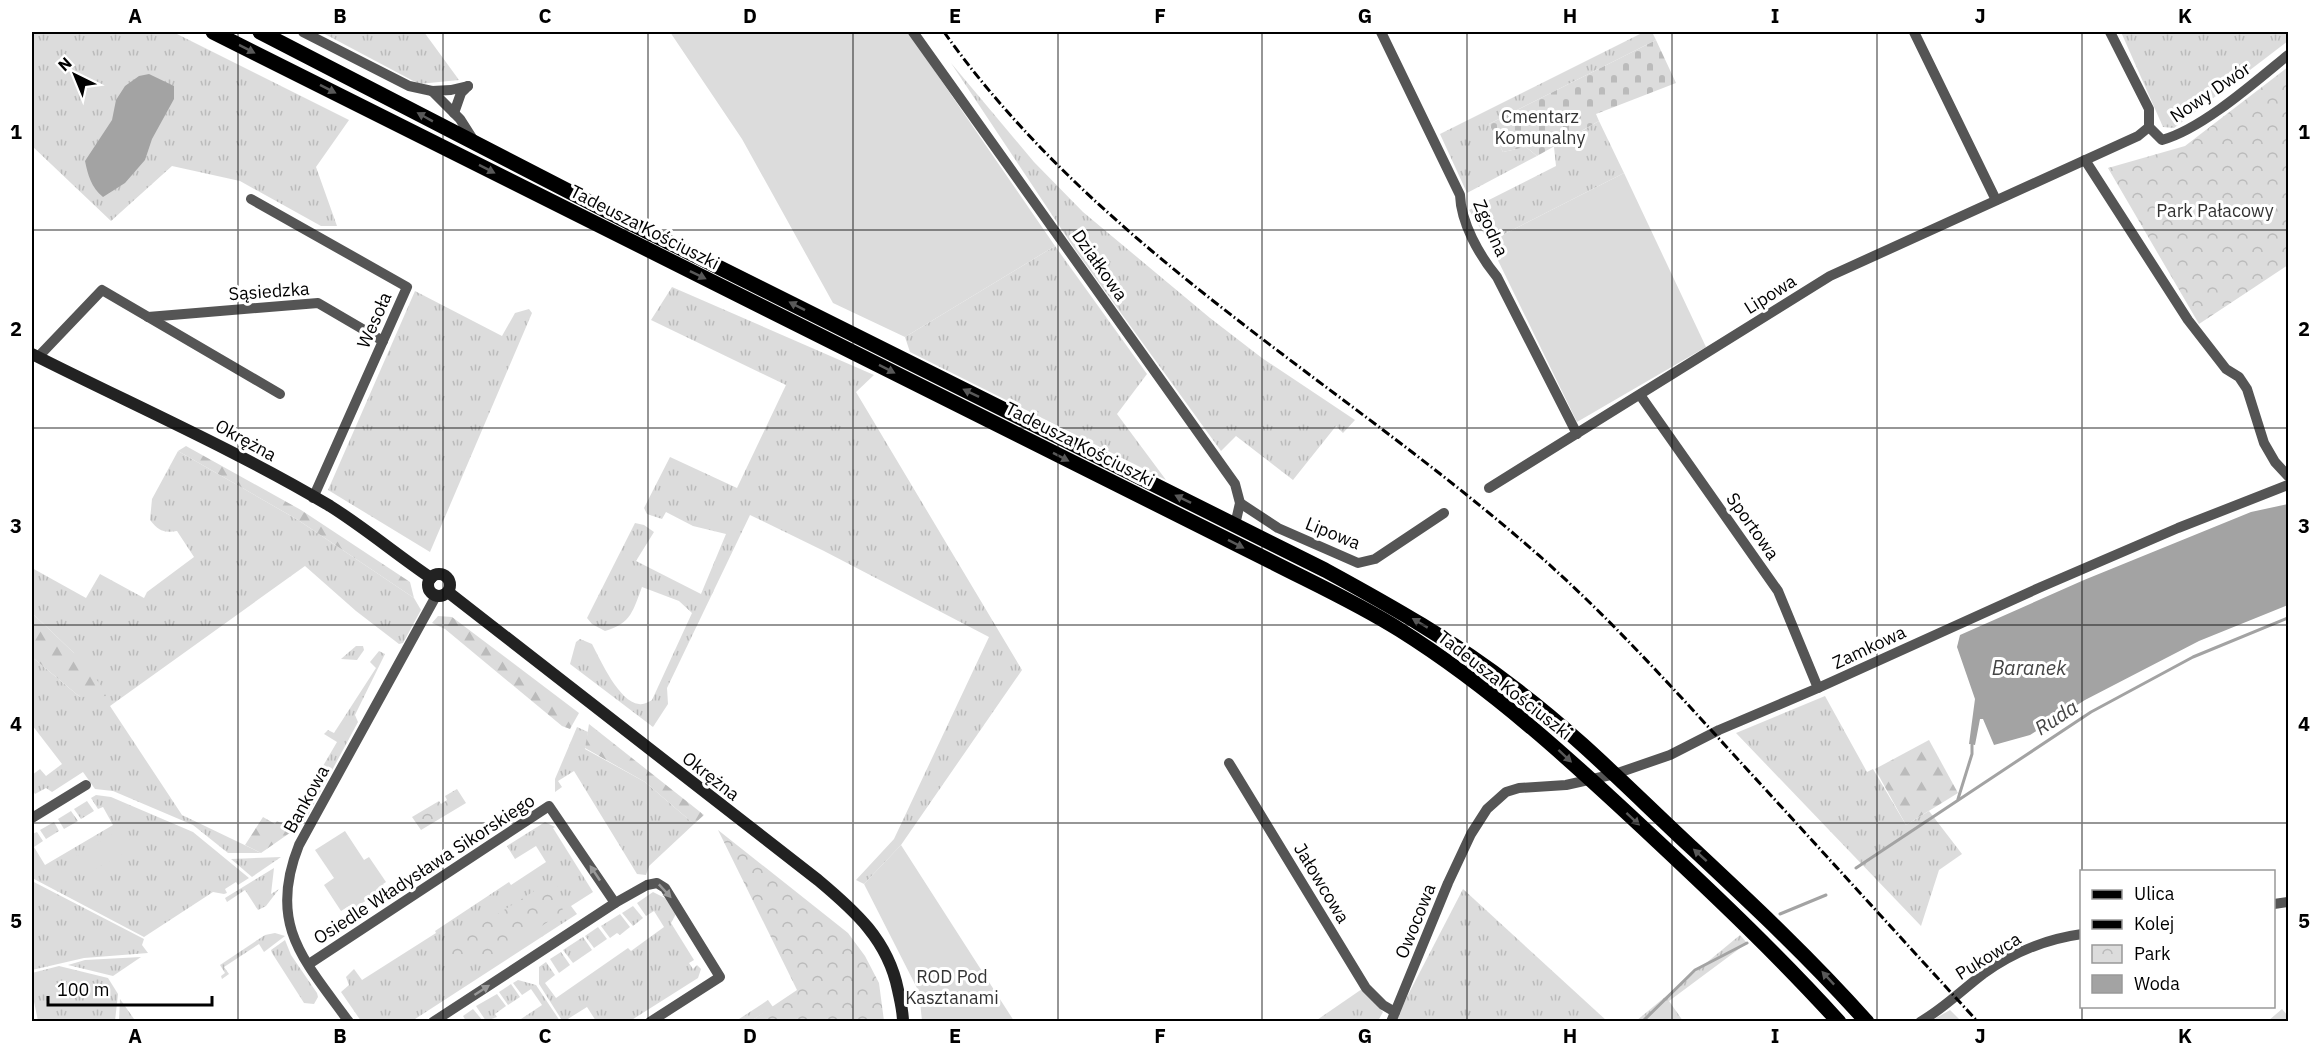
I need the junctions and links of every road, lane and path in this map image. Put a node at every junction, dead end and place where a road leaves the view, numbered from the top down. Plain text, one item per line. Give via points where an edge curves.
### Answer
1 (213, 32) edge
2 (260, 32) edge
3 (303, 32) edge
4 (913, 32) edge
5 (1381, 32) edge
6 (1914, 32) edge
7 (2110, 32) edge
8 (2289, 55) edge
9 (432, 91) junction
10 (454, 113) junction
11 (2149, 127) junction
12 (477, 145) junction
13 (2085, 160) junction
14 (251, 200) dead end
15 (1996, 200) junction
16 (148, 317) junction
17 (383, 341) junction
18 (35, 356) edge
19 (280, 394) dead end
20 (1640, 395) junction
21 (1577, 434) junction
22 (2289, 476) edge
23 (2289, 484) edge
24 (1489, 488) dead end
25 (314, 498) junction
26 (1240, 502) junction
27 (1444, 513) dead end
28 (1236, 525) junction
29 (431, 578) junction
30 (448, 592) junction
31 (436, 596) junction
32 (1818, 688) junction
33 (1229, 763) dead end
34 (1615, 774) junction
35 (1590, 779) junction
36 (86, 785) dead end
37 (32, 818) edge
38 (1471, 834) joint
39 (615, 903) junction
40 (2080, 934) edge
41 (309, 964) junction
42 (1393, 1017) edge
43 (349, 1022) edge
44 (433, 1022) edge
45 (650, 1022) edge
46 (903, 1022) edge
47 (1839, 1022) edge
48 (1867, 1022) edge
49 (1920, 1022) edge

1 -> 35 main road, Tadeusza Kościuszki via 1385,621 1502,703
12 -> 2 main road, Tadeusza Kościuszki
3 - 9 street via 409,86
4 - 26 street, Działkowa via 1222,466 1239,493
5 - 21 street, Zgodna via 1460,195 1460,209 1485,262 1497,277
6 - 15 street
7 - 11 street via 2149,109
8 - 11 street, Nowy Dwór via 2235,98 2176,136 2162,140
9 - 10 street
9 - 10 street via 468,86
10 - 12 street
11 - 13 street, Lipowa
28 -> 12 main road, Tadeusza Kościuszki
13 - 15 street, Lipowa
13 - 22 street via 2188,320 2247,389 2264,443
14 - 17 street, Wesoła via 407,287
15 - 20 street, Lipowa via 1830,276
16 - 17 street, Sąsiedzka via 318,303
16 - 18 street via 102,290
16 - 19 street
17 - 25 street, Wesoła
18 - 25 street, Okrężna via 181,426
20 - 21 street, Lipowa
20 - 32 street, Sportowa via 1778,591
21 - 24 street, Lipowa
23 - 32 street, Zamkowa via 2041,587
25 - 29 street, Okrężna
26 - 27 street, Lipowa via 1278,528 1358,563 1375,559
26 - 28 street
34 -> 28 main road, Tadeusza Kościuszki via 1514,687 1441,636 1355,586
29 - 30 street via 441,574 447,577 451,587
29 - 31 street via 428,585
30 - 31 street
30 - 46 street, Okrężna via 860,916 876,935 892,967
31 - 41 street, Bankowa via 294,857 287,885 287,917 293,939
32 - 34 street, Zamkowa via 1670,755
33 - 42 street, Jałowcowa via 1366,988
34 - 35 street, Zamkowa
48 -> 34 main road, Tadeusza Kościuszki via 1786,935
35 - 38 street, Zamkowa via 1506,792 1487,808
35 -> 47 main road, Tadeusza Kościuszki via 1747,924
36 - 37 street
38 - 42 street, Owocowa
39 -> 41 street, Osiedle Władysława Sikorskiego via 549,806
44 -> 39 street
39 -> 45 street via 647,885 657,883 665,888 720,977
40 - 49 street, Pukowca via 2015,954
41 - 43 street, Bankowa

